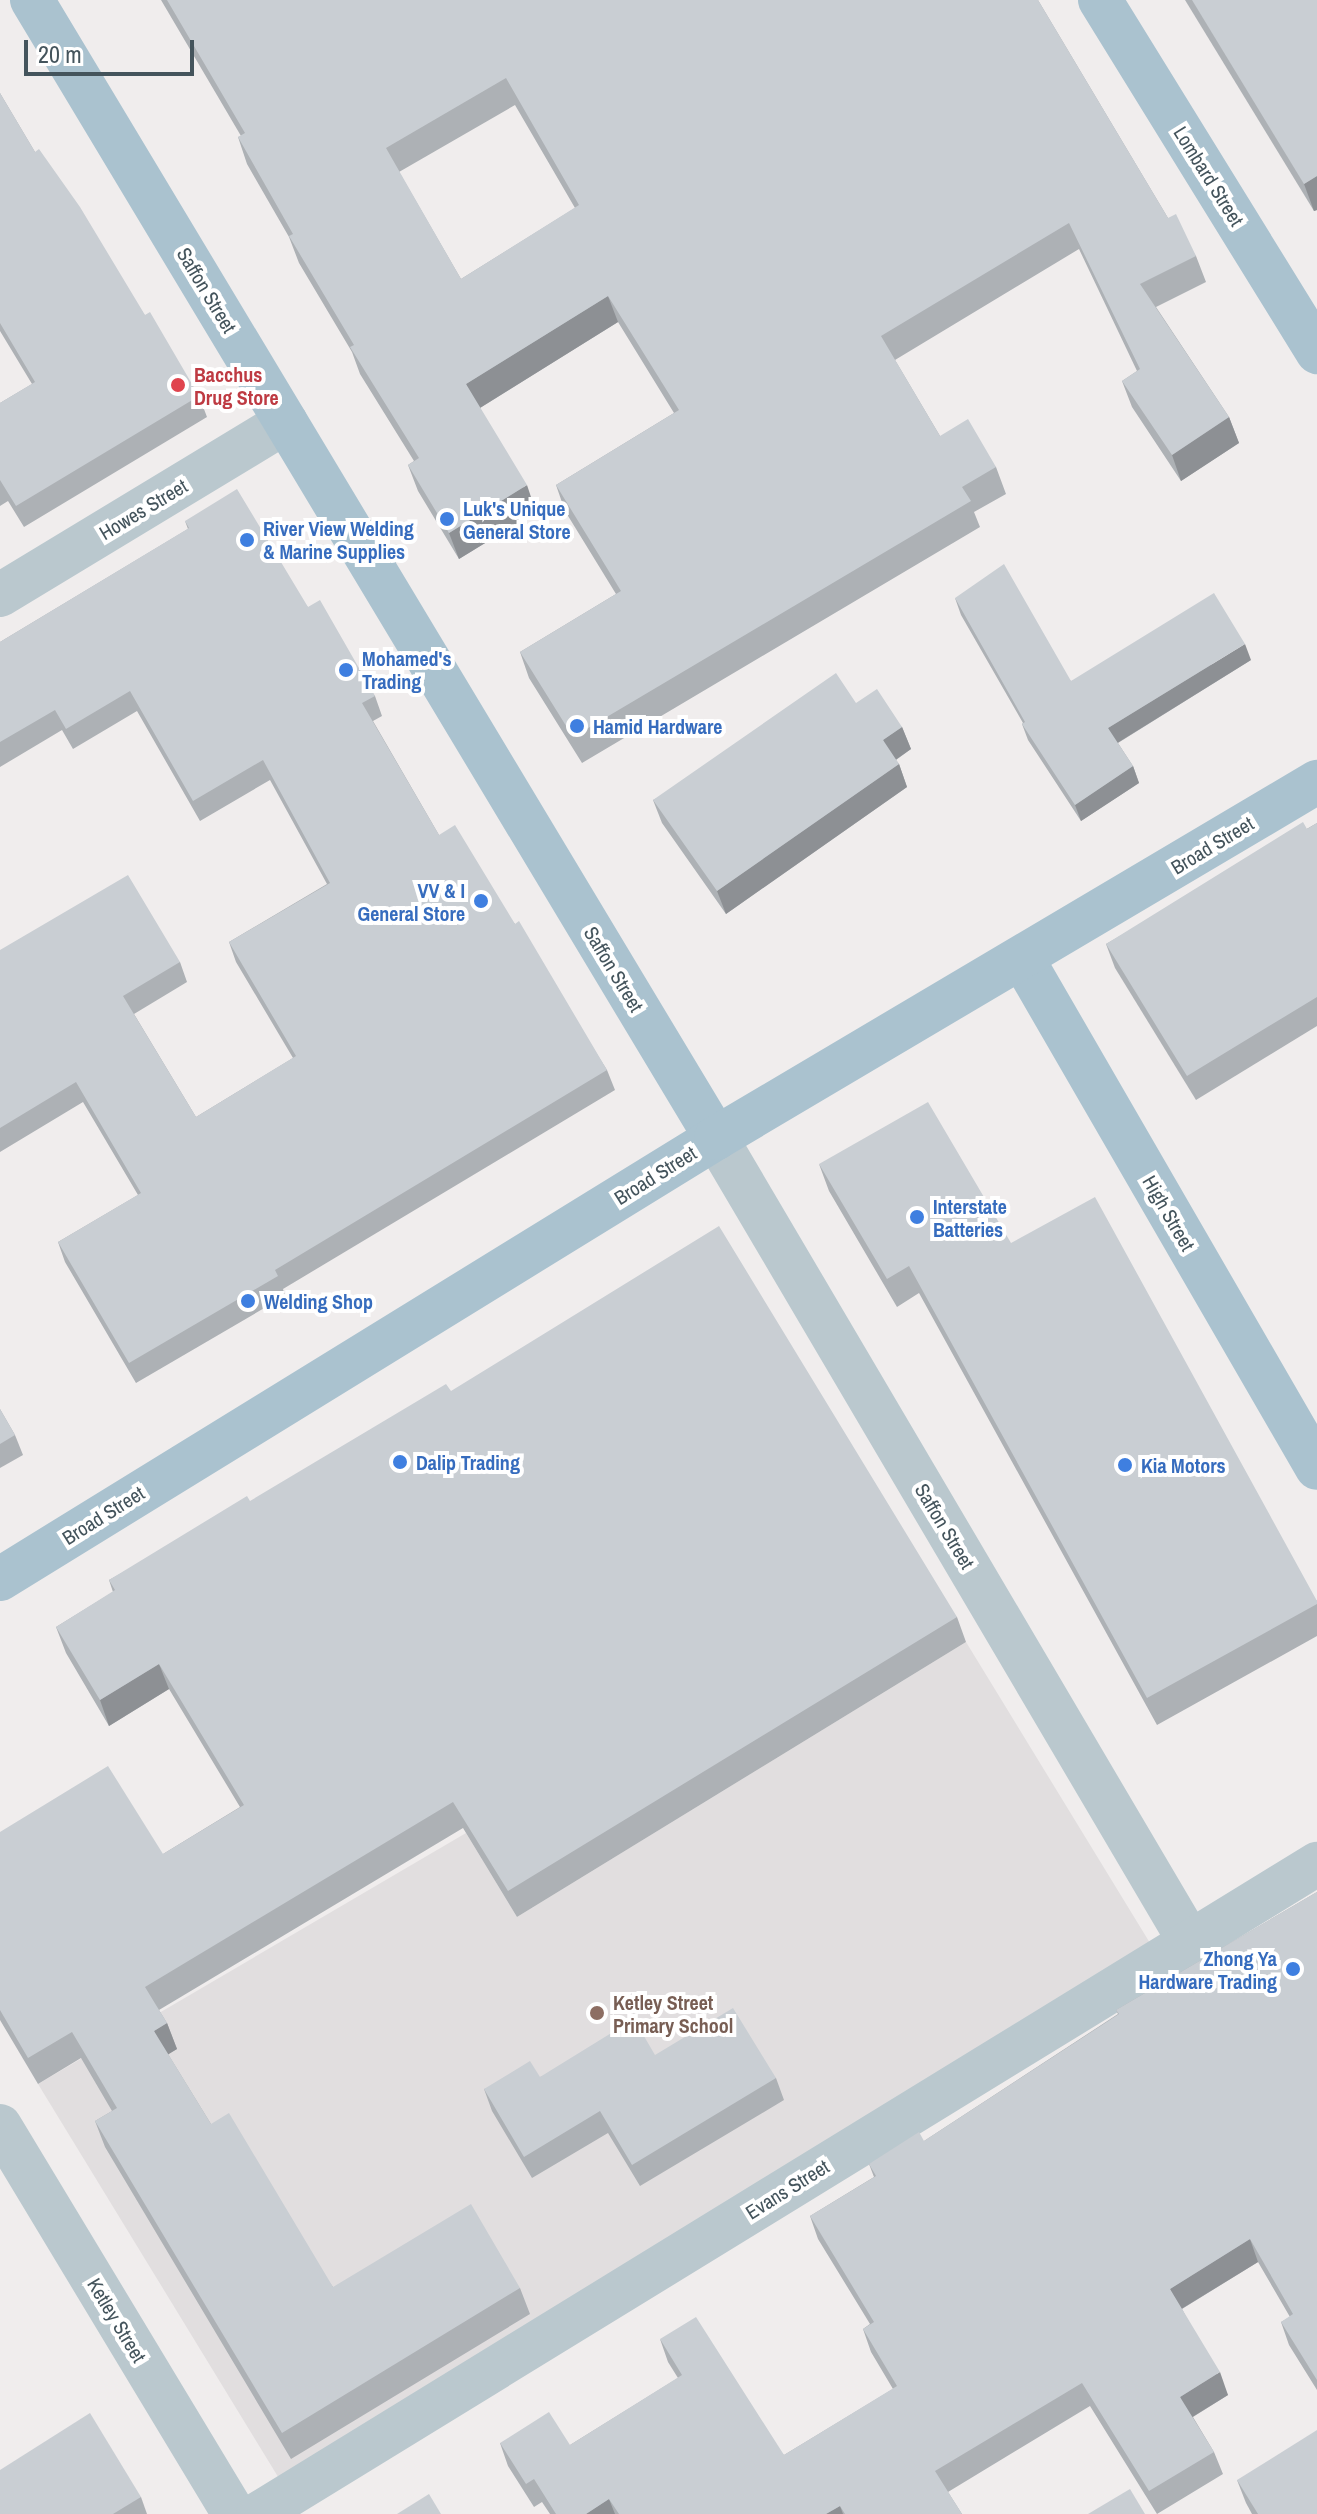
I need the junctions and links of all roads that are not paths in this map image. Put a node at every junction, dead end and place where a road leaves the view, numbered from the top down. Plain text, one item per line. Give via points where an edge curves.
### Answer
1 (32, 0) edge
2 (1100, 0) edge
3 (1317, 352) edge
4 (286, 422) junction
5 (0, 595) edge
6 (1317, 782) edge
7 (1022, 958) junction
8 (716, 1138) junction
9 (1317, 1468) edge
10 (0, 1579) edge
11 (1317, 1864) edge
12 (1190, 1942) junction
13 (0, 2126) edge
14 (234, 2514) edge
15 (258, 2514) edge

1 - 4 main road, Saffon Street
2 - 3 main road, Lombard Street
4 - 5 street, Howes Street
4 - 8 main road, Saffon Street
6 - 7 main road, Broad Street
7 - 8 main road, Broad Street
7 - 9 main road, High Street
8 - 10 main road, Broad Street
8 - 12 street, Saffon Street
11 - 12 street, Evans Street
12 - 15 street, Evans Street
13 - 14 street, Ketley Street

